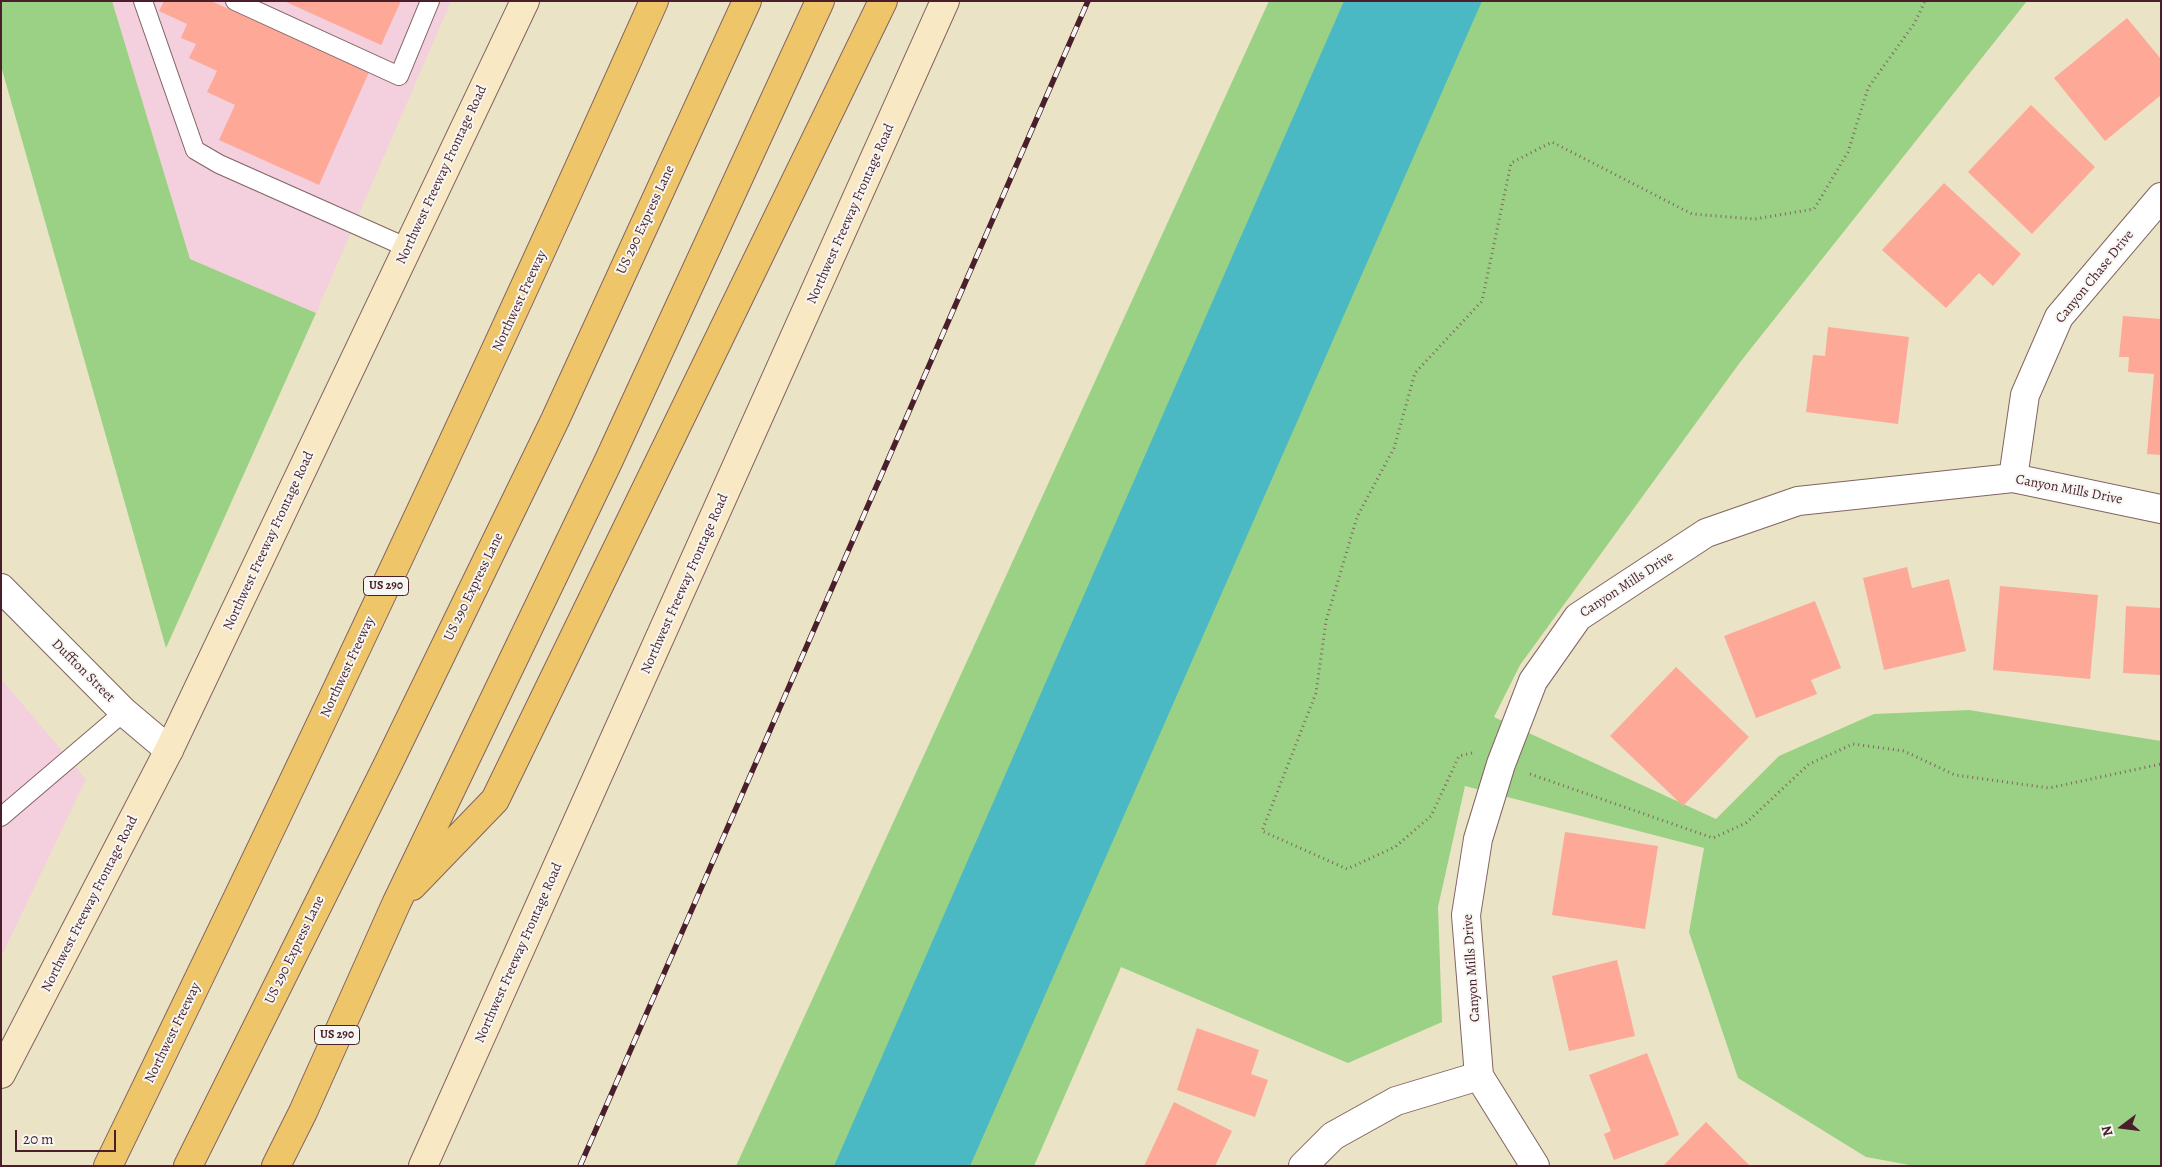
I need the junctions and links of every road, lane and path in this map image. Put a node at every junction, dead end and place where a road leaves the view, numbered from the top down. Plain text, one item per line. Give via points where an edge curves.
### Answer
1 (143, 1) edge
2 (235, 1) edge
3 (430, 1) edge
4 (525, 1) edge
5 (654, 1) edge
6 (747, 1) edge
7 (820, 1) edge
8 (883, 1) edge
9 (945, 1) edge
10 (1925, 1) edge
11 (2161, 197) edge
12 (408, 248) junction
13 (2013, 478) junction
14 (2161, 509) edge
15 (1, 588) edge
16 (124, 712) junction
17 (169, 750) junction
18 (1501, 764) junction
19 (2161, 764) edge
20 (1, 817) edge
21 (396, 904) junction
22 (1, 1074) edge
23 (1479, 1076) junction
24 (108, 1166) edge
25 (188, 1166) edge
26 (276, 1166) edge
27 (423, 1166) edge
28 (1303, 1166) edge
29 (1535, 1166) edge

1 - 12 lane via 195,150 227,168
2 - 3 lane via 398,76
4 - 12 main road, Northwest Freeway Frontage Road
5 - 24 highway, Northwest Freeway / US 290 via 425,504
6 - 25 highway, US 290 Express Lane via 555,420
7 - 21 highway, US 290 via 608,462
8 - 21 highway via 495,800
9 - 27 main road, Northwest Freeway Frontage Road
10 - 18 path via 1914,24 1868,88 1848,152 1814,210 1755,219 1692,214 1552,142 1511,163 1482,301 1415,373 1394,448 1357,517 1326,621 1316,693 1262,832 1347,869 1395,847 1431,816 1459,756 1473,753
11 - 13 street, Canyon Chase Drive via 2059,317 2026,395
12 - 17 main road, Northwest Freeway Frontage Road
13 - 14 street, Canyon Mills Drive
13 - 18 street, Canyon Mills Drive via 1798,501 1706,534 1578,617 1533,681
15 - 16 street, Duffton Street
16 - 17 street, Duffton Street
16 - 20 lane
17 - 22 main road, Northwest Freeway Frontage Road
18 - 19 path via 1713,838 1746,823 1809,764 1853,744 1904,751 1955,776 2049,788
18 - 23 street, Canyon Mills Drive via 1478,839 1466,915
21 - 26 highway, US 290
23 - 28 street via 1396,1101 1333,1136
23 - 29 street, Canyon Mills Drive

